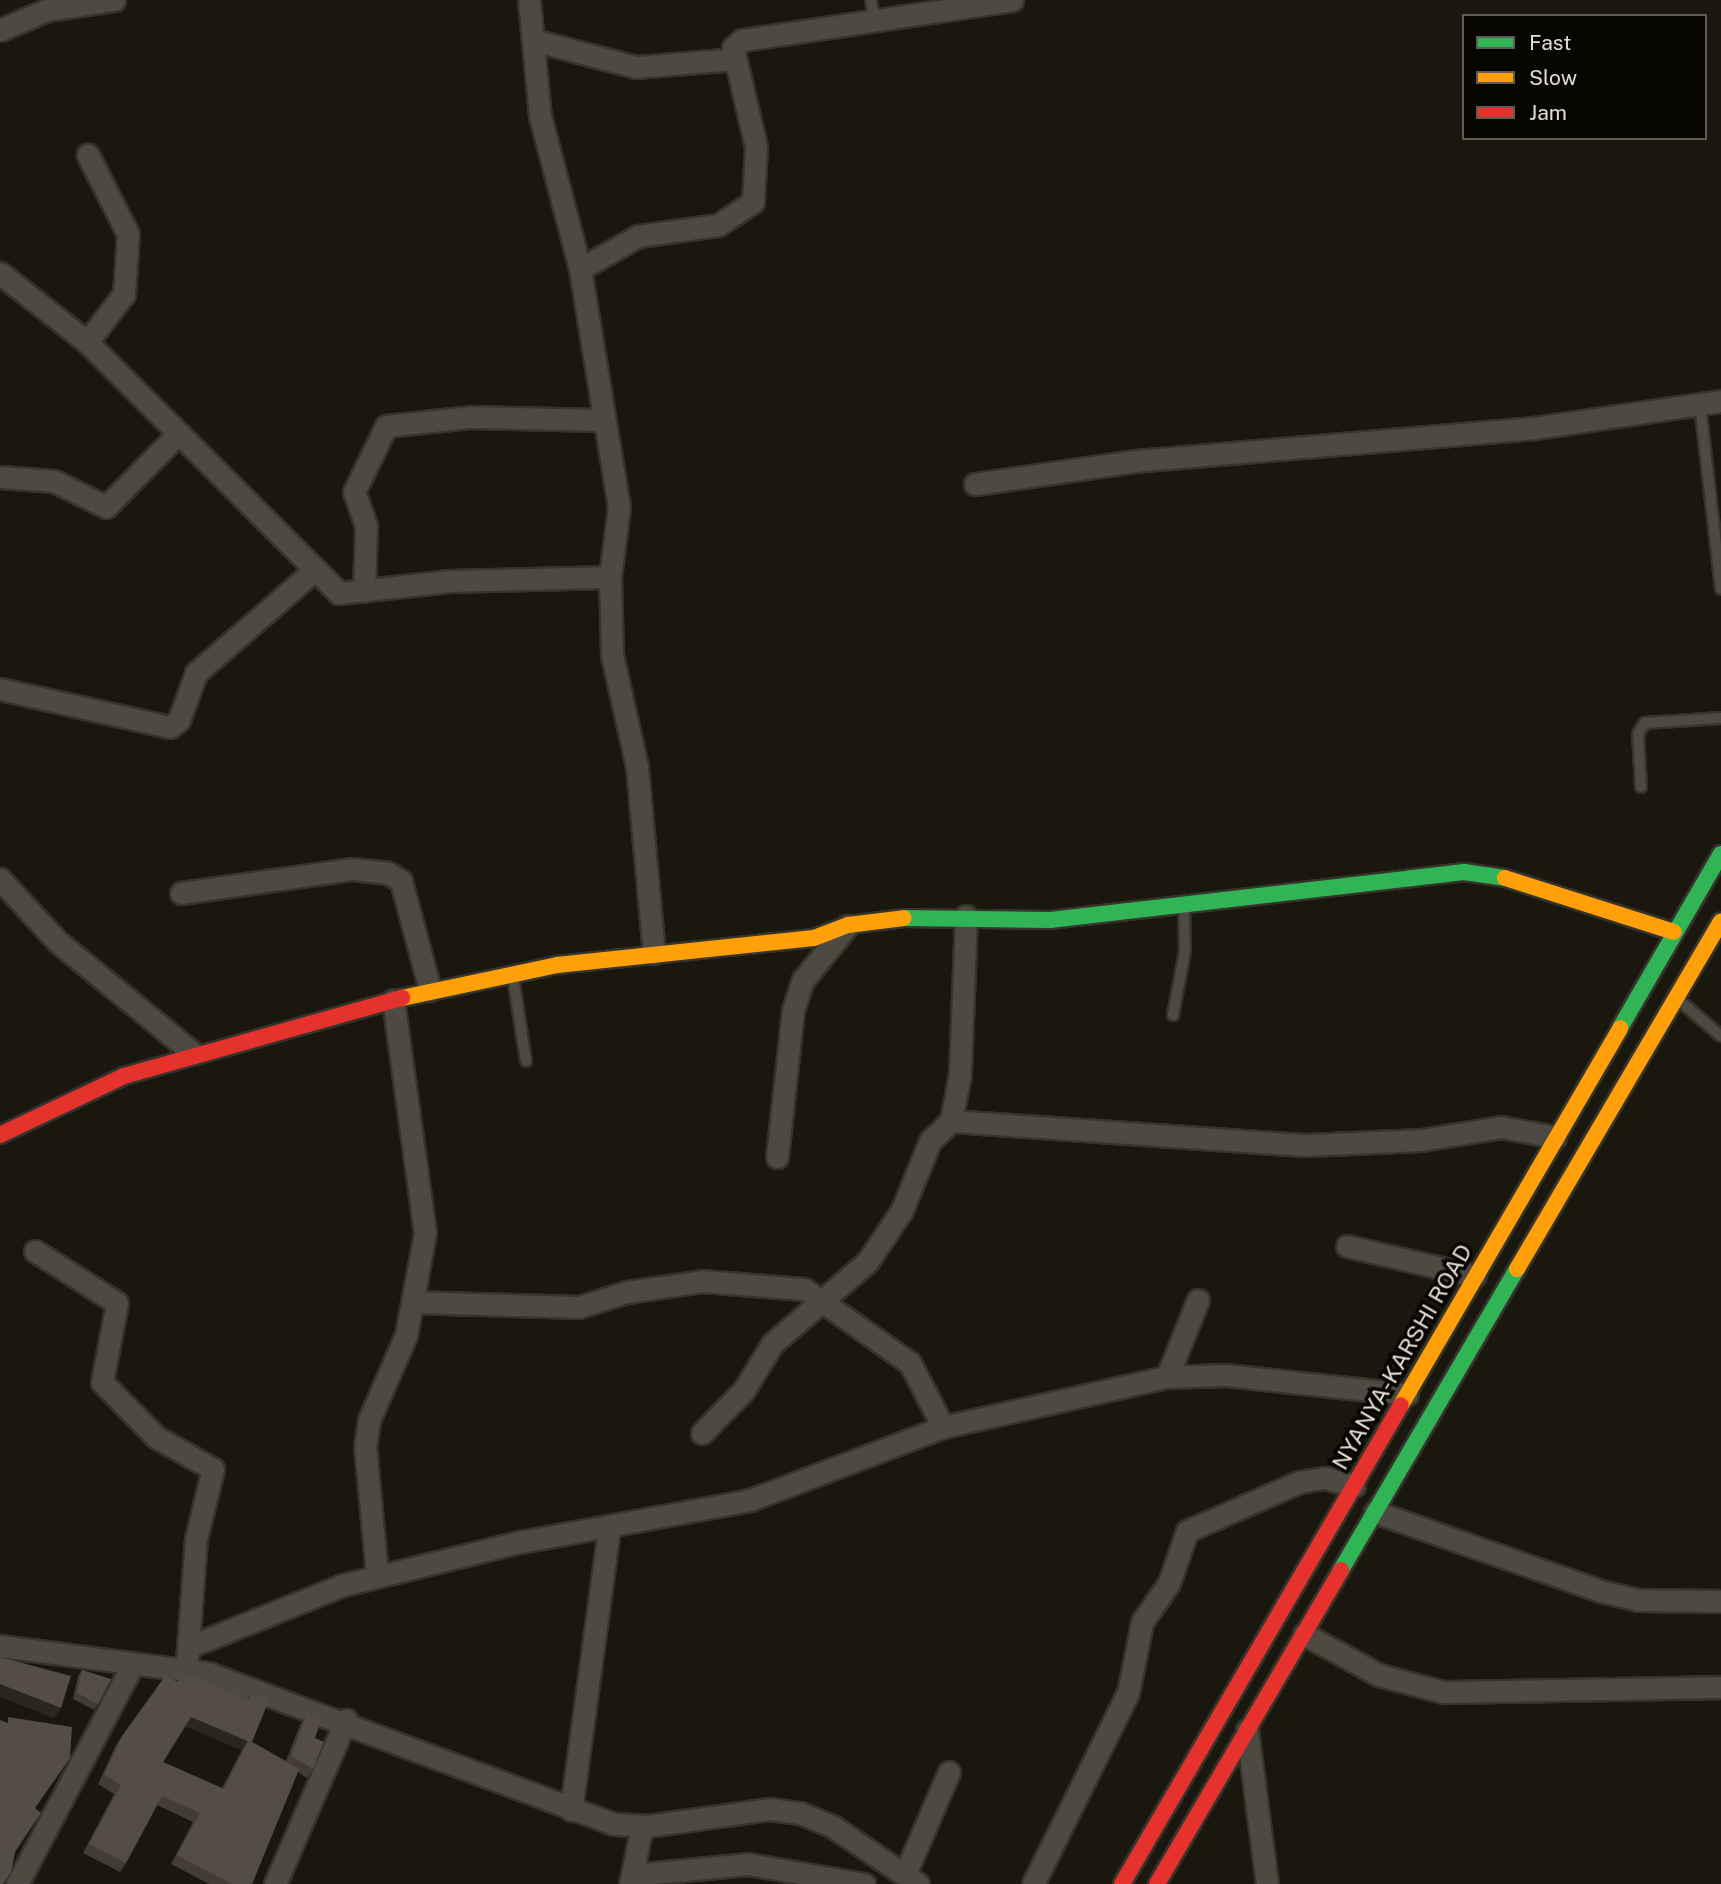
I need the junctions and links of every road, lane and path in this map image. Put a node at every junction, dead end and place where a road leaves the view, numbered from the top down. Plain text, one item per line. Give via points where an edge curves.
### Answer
1 (114, 0) edge
2 (529, 0) edge
3 (1012, 0) edge
4 (65, 4) edge
5 (873, 10) edge
6 (0, 30) edge
7 (533, 40) junction
8 (735, 59) junction
9 (88, 155) dead end
10 (580, 270) junction
11 (0, 273) edge
12 (87, 342) junction
13 (1721, 401) edge
14 (1700, 405) junction
15 (601, 420) junction
16 (178, 434) junction
17 (0, 477) edge
18 (975, 484) dead end
19 (312, 572) junction
20 (610, 577) junction
21 (1721, 589) edge
22 (364, 591) junction
23 (0, 689) edge
24 (1721, 719) edge
25 (1641, 787) dead end
26 (1721, 854) edge
27 (0, 879) edge
28 (181, 893) dead end
29 (1184, 903) junction
30 (966, 916) junction
31 (1721, 921) edge
32 (848, 925) junction
33 (1674, 932) junction
34 (654, 953) junction
35 (512, 974) junction
36 (430, 990) junction
37 (1678, 992) junction
38 (393, 1000) junction
39 (1173, 1015) dead end
40 (1721, 1037) edge
41 (193, 1053) junction
42 (526, 1061) dead end
43 (951, 1121) junction
44 (0, 1135) edge
45 (1555, 1137) junction
46 (777, 1157) dead end
47 (1347, 1246) dead end
48 (35, 1251) dead end
49 (1475, 1276) junction
50 (824, 1298) junction
51 (1198, 1300) dead end
52 (412, 1302) junction
53 (1167, 1377) junction
54 (1407, 1394) junction
55 (943, 1427) junction
56 (702, 1433) dead end
57 (1354, 1486) junction
58 (1375, 1513) junction
59 (609, 1528) junction
60 (377, 1575) junction
61 (1721, 1601) edge
62 (1304, 1634) junction
63 (0, 1646) edge
64 (188, 1647) junction
65 (133, 1664) junction
66 (186, 1669) junction
67 (1721, 1687) edge
68 (346, 1720) junction
69 (1247, 1727) junction
70 (949, 1772) dead end
71 (571, 1811) junction
72 (642, 1826) junction
73 (911, 1879) edge
74 (631, 1880) edge
75 (838, 1882) edge
76 (17, 1884) edge
77 (275, 1884) edge
78 (864, 1884) edge
79 (1033, 1884) edge
80 (1122, 1884) edge
81 (1157, 1884) edge
82 (1267, 1884) edge

1 - 4 street
2 - 7 street
3 - 5 street
4 - 6 street
5 - 8 street via 742,40 733,48
7 - 8 street via 636,67
7 - 10 street via 557,202
8 - 10 street via 757,147 753,202 718,225 665,228 638,236
9 - 12 street via 125,222 128,262 124,294
10 - 15 street
11 - 12 street
12 - 16 street
13 - 14 street
14 - 18 street via 1534,428 1134,461
14 - 21 lane
15 - 20 street via 620,506
15 - 22 street via 470,417 386,426 354,492 366,526
16 - 17 street via 106,507 54,481
16 - 19 street
19 - 22 street via 339,593
19 - 23 street via 196,673 179,720 170,727
20 - 22 street via 449,581
20 - 34 street via 612,655 637,767
24 - 25 lane via 1645,723 1637,734
26 - 33 main road, NYANYA-KARSHI ROAD
27 - 41 street via 57,941
28 - 36 street via 352,869 388,873 401,881
29 - 30 main road via 1050,920
29 - 33 main road via 1464,872 1522,880
29 - 39 lane via 1185,951
30 - 32 main road
30 - 43 street via 960,1074
31 - 37 main road
32 - 34 main road via 814,938
32 - 46 street via 803,980 793,1010
33 - 45 main road, NYANYA-KARSHI ROAD
34 - 35 main road
35 - 36 main road
35 - 42 lane
36 - 38 main road
37 - 40 lane via 1685,1010
37 - 58 main road
38 - 41 main road
38 - 52 street via 424,1207
41 - 44 main road via 124,1076
43 - 45 street via 1307,1145 1421,1140 1502,1127
43 - 50 street via 930,1141 902,1210 867,1261
45 - 49 main road, NYANYA-KARSHI ROAD
47 - 49 street
48 - 64 street via 117,1303 102,1381 156,1437 213,1469 196,1538
49 - 54 main road, NYANYA-KARSHI ROAD
50 - 52 street via 804,1289 702,1281 627,1292 579,1307
50 - 55 street via 916,1369
50 - 56 street via 772,1344 744,1390
51 - 53 street
52 - 60 street via 365,1446
53 - 54 street via 1225,1375
53 - 55 street
54 - 57 main road, NYANYA-KARSHI ROAD
55 - 59 street via 750,1500
57 - 79 street via 1325,1478 1299,1482 1186,1531 1169,1583 1142,1622 1128,1693
57 - 80 main road, NYANYA-KARSHI ROAD
58 - 61 street via 1600,1591 1638,1600
58 - 62 main road
59 - 60 street
59 - 71 street
60 - 64 street via 310,1595
62 - 67 street via 1379,1675 1443,1692
62 - 69 main road
63 - 65 street
64 - 66 street
65 - 66 street
65 - 76 street
66 - 68 street
68 - 71 street
68 - 77 street
69 - 81 main road
69 - 82 street
70 - 73 street
71 - 72 street
72 - 73 street via 770,1809 800,1813
72 - 74 street
74 - 75 street via 748,1864
75 - 78 street

